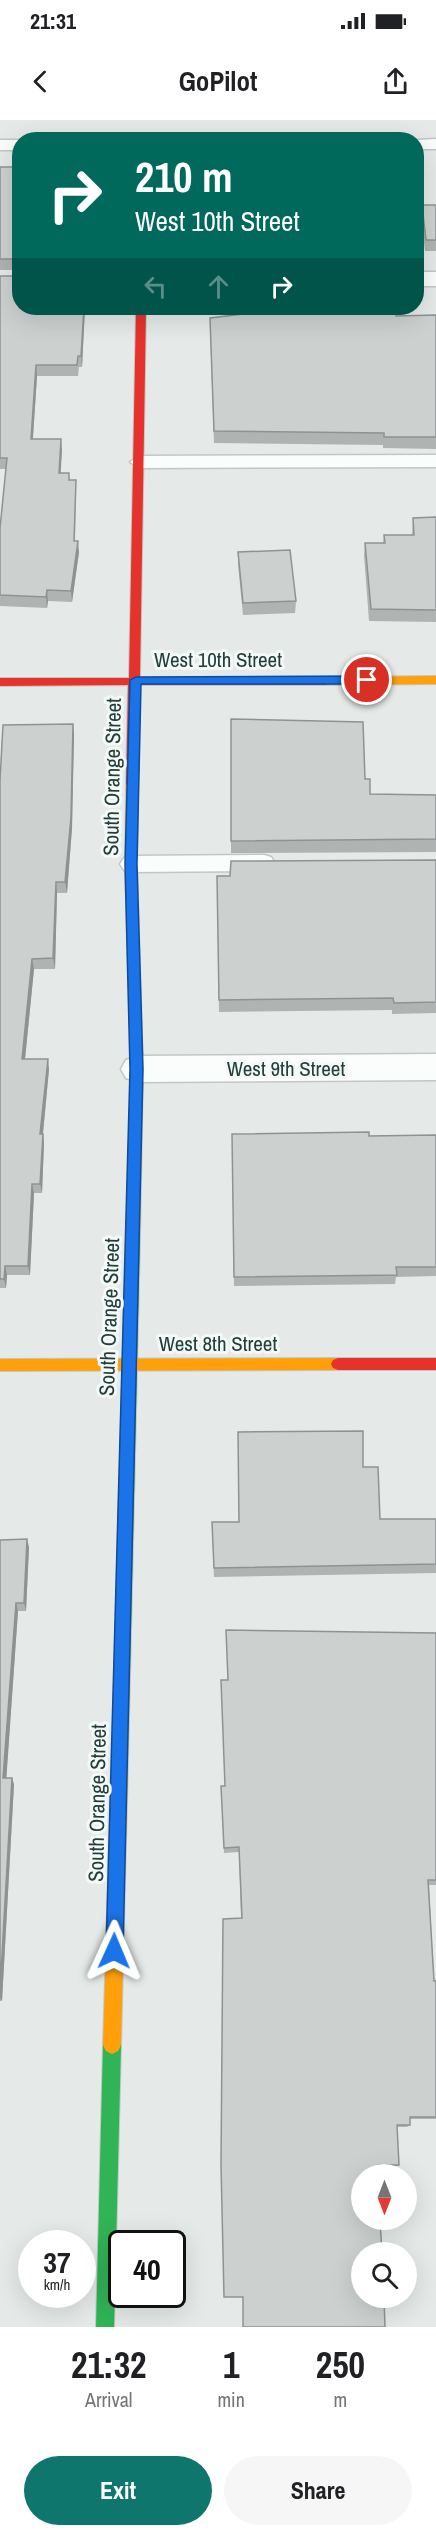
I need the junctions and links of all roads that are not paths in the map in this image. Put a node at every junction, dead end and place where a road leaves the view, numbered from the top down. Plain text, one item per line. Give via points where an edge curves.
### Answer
1 (141, 315) edge
2 (436, 461) edge
3 (139, 462) junction
4 (136, 680) junction
5 (436, 680) edge
6 (0, 682) edge
7 (284, 863) edge
8 (131, 864) junction
9 (436, 1067) edge
10 (137, 1069) junction
11 (129, 1364) junction
12 (436, 1364) edge
13 (0, 1365) edge
14 (105, 2327) edge

1 - 3 street, South Orange Street
2 - 3 lane
3 - 4 street, South Orange Street
4 - 5 street, West 10th Street
4 - 6 street, West 10th Street
4 - 8 street, South Orange Street
7 - 8 lane
8 - 10 street, South Orange Street
9 - 10 street, West 9th Street
10 - 11 street, South Orange Street
11 - 12 street, West 8th Street
11 - 13 street, West 8th Street
11 - 14 street, South Orange Street

